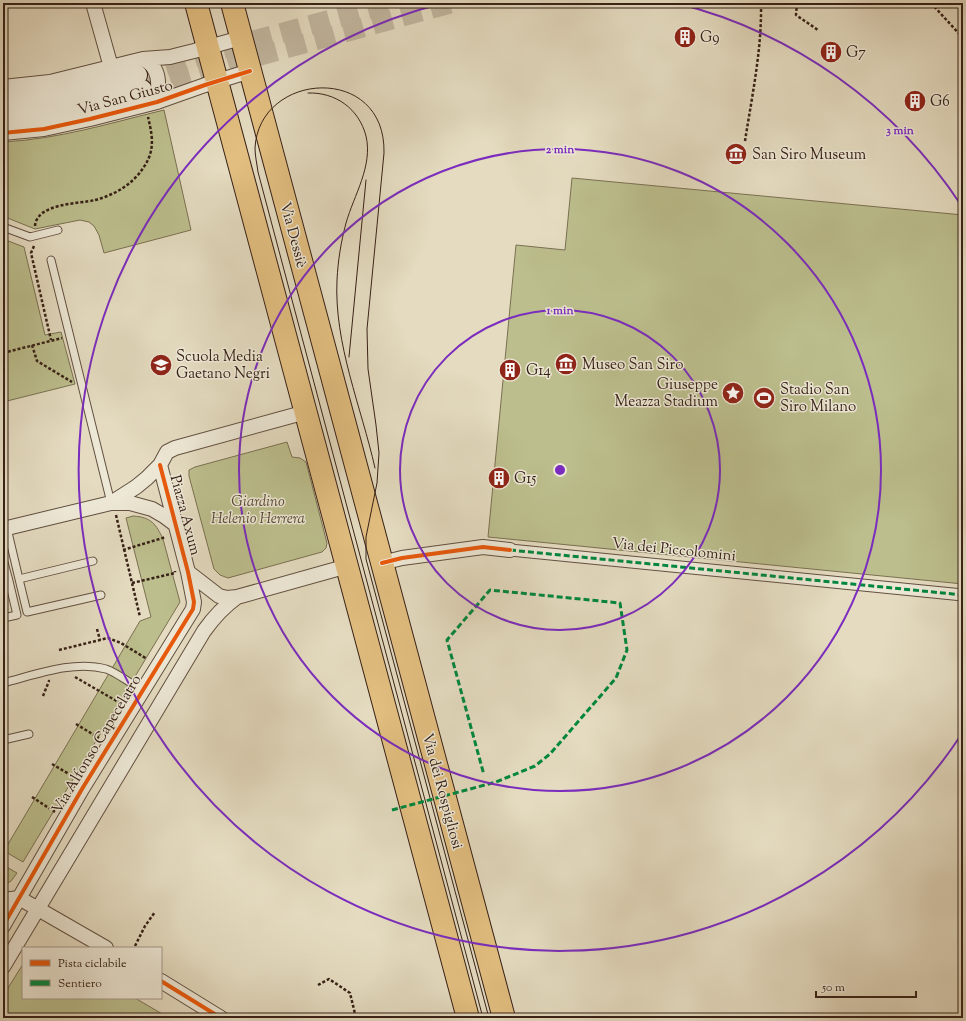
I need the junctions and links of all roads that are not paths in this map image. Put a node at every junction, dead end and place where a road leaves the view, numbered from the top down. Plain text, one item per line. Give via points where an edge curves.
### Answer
1 (93, 3) edge
2 (196, 3) edge
3 (232, 3) edge
4 (241, 38) junction
5 (208, 48) junction
6 (111, 67) junction
7 (250, 71) junction
8 (217, 82) junction
9 (145, 86) junction
10 (3, 87) edge
11 (3, 102) edge
12 (3, 118) edge
13 (3, 133) edge
14 (3, 228) edge
15 (58, 230) dead end
16 (51, 260) dead end
17 (306, 412) junction
18 (346, 431) junction
19 (160, 465) junction
20 (111, 503) junction
21 (176, 525) junction
22 (5, 529) edge
23 (510, 550) joint
24 (3, 559) edge
25 (93, 561) dead end
26 (382, 563) junction
27 (347, 568) junction
28 (181, 572) junction
29 (19, 579) junction
30 (6, 582) edge
31 (101, 595) dead end
32 (963, 595) edge
33 (237, 597) junction
34 (3, 618) edge
35 (3, 684) edge
36 (143, 691) junction
37 (29, 734) dead end
38 (3, 740) edge
39 (81, 785) junction
40 (102, 801) junction
41 (19, 898) junction
42 (3, 900) edge
43 (38, 908) junction
44 (3, 926) edge
45 (104, 947) edge
46 (3, 967) edge
47 (162, 983) edge
48 (212, 1016) edge
49 (468, 1018) edge
50 (504, 1018) edge

1 - 6 street
2 - 5 main road
3 - 4 main road, Via Dessiè
4 - 5 street, Via San Giusto
4 - 7 main road, Via Dessiè
5 - 8 main road
5 - 9 street, Via San Giusto via 170,56
6 - 9 street, Via San Giusto
6 - 10 street, Via San Giusto via 50,82
7 - 8 street, Via San Giusto
7 - 18 main road, Via Dessiè
8 - 9 street, Via San Giusto
8 - 17 main road
9 - 11 main road, Via San Giusto
9 - 12 main road, Via San Giusto via 47,113
9 - 13 street, Via San Giusto via 66,124
14 - 15 lane via 30,237
16 - 20 lane
17 - 18 main road, Piazza Axum via 316,410 333,415
17 - 19 street, Piazza Axum via 175,448 167,452
17 - 27 main road
18 - 26 main road, Piazza Axum
19 - 20 street, Piazza Axum via 136,487
19 - 21 street, Piazza Axum
20 - 21 street, Piazza Axum via 152,509
20 - 22 street
21 - 28 street, Piazza Axum
22 - 29 lane
23 - 26 street, Via dei Piccolomini via 483,547
23 - 32 street, Via dei Piccolomini
24 - 30 lane
25 - 29 lane
26 - 27 main road, Piazza Axum
26 - 50 main road, Via dei Rospigliosi
27 - 33 street, Piazza Axum
27 - 49 main road
28 - 33 street, Piazza Axum via 219,596
28 - 36 street, Via Alfonso Capecelatro via 194,602 193,609
29 - 31 lane via 27,612
30 - 34 lane via 17,615
33 - 40 street via 224,606 204,631
35 - 36 lane via 69,667 84,666 108,670
36 - 39 street, Via Alfonso Capecelatro
37 - 38 lane
39 - 40 street
39 - 41 street, Via Alfonso Capecelatro
40 - 43 street
41 - 42 street
41 - 43 street
41 - 44 street, Via Alfonso Capecelatro
43 - 45 street
43 - 46 street
47 - 48 street

